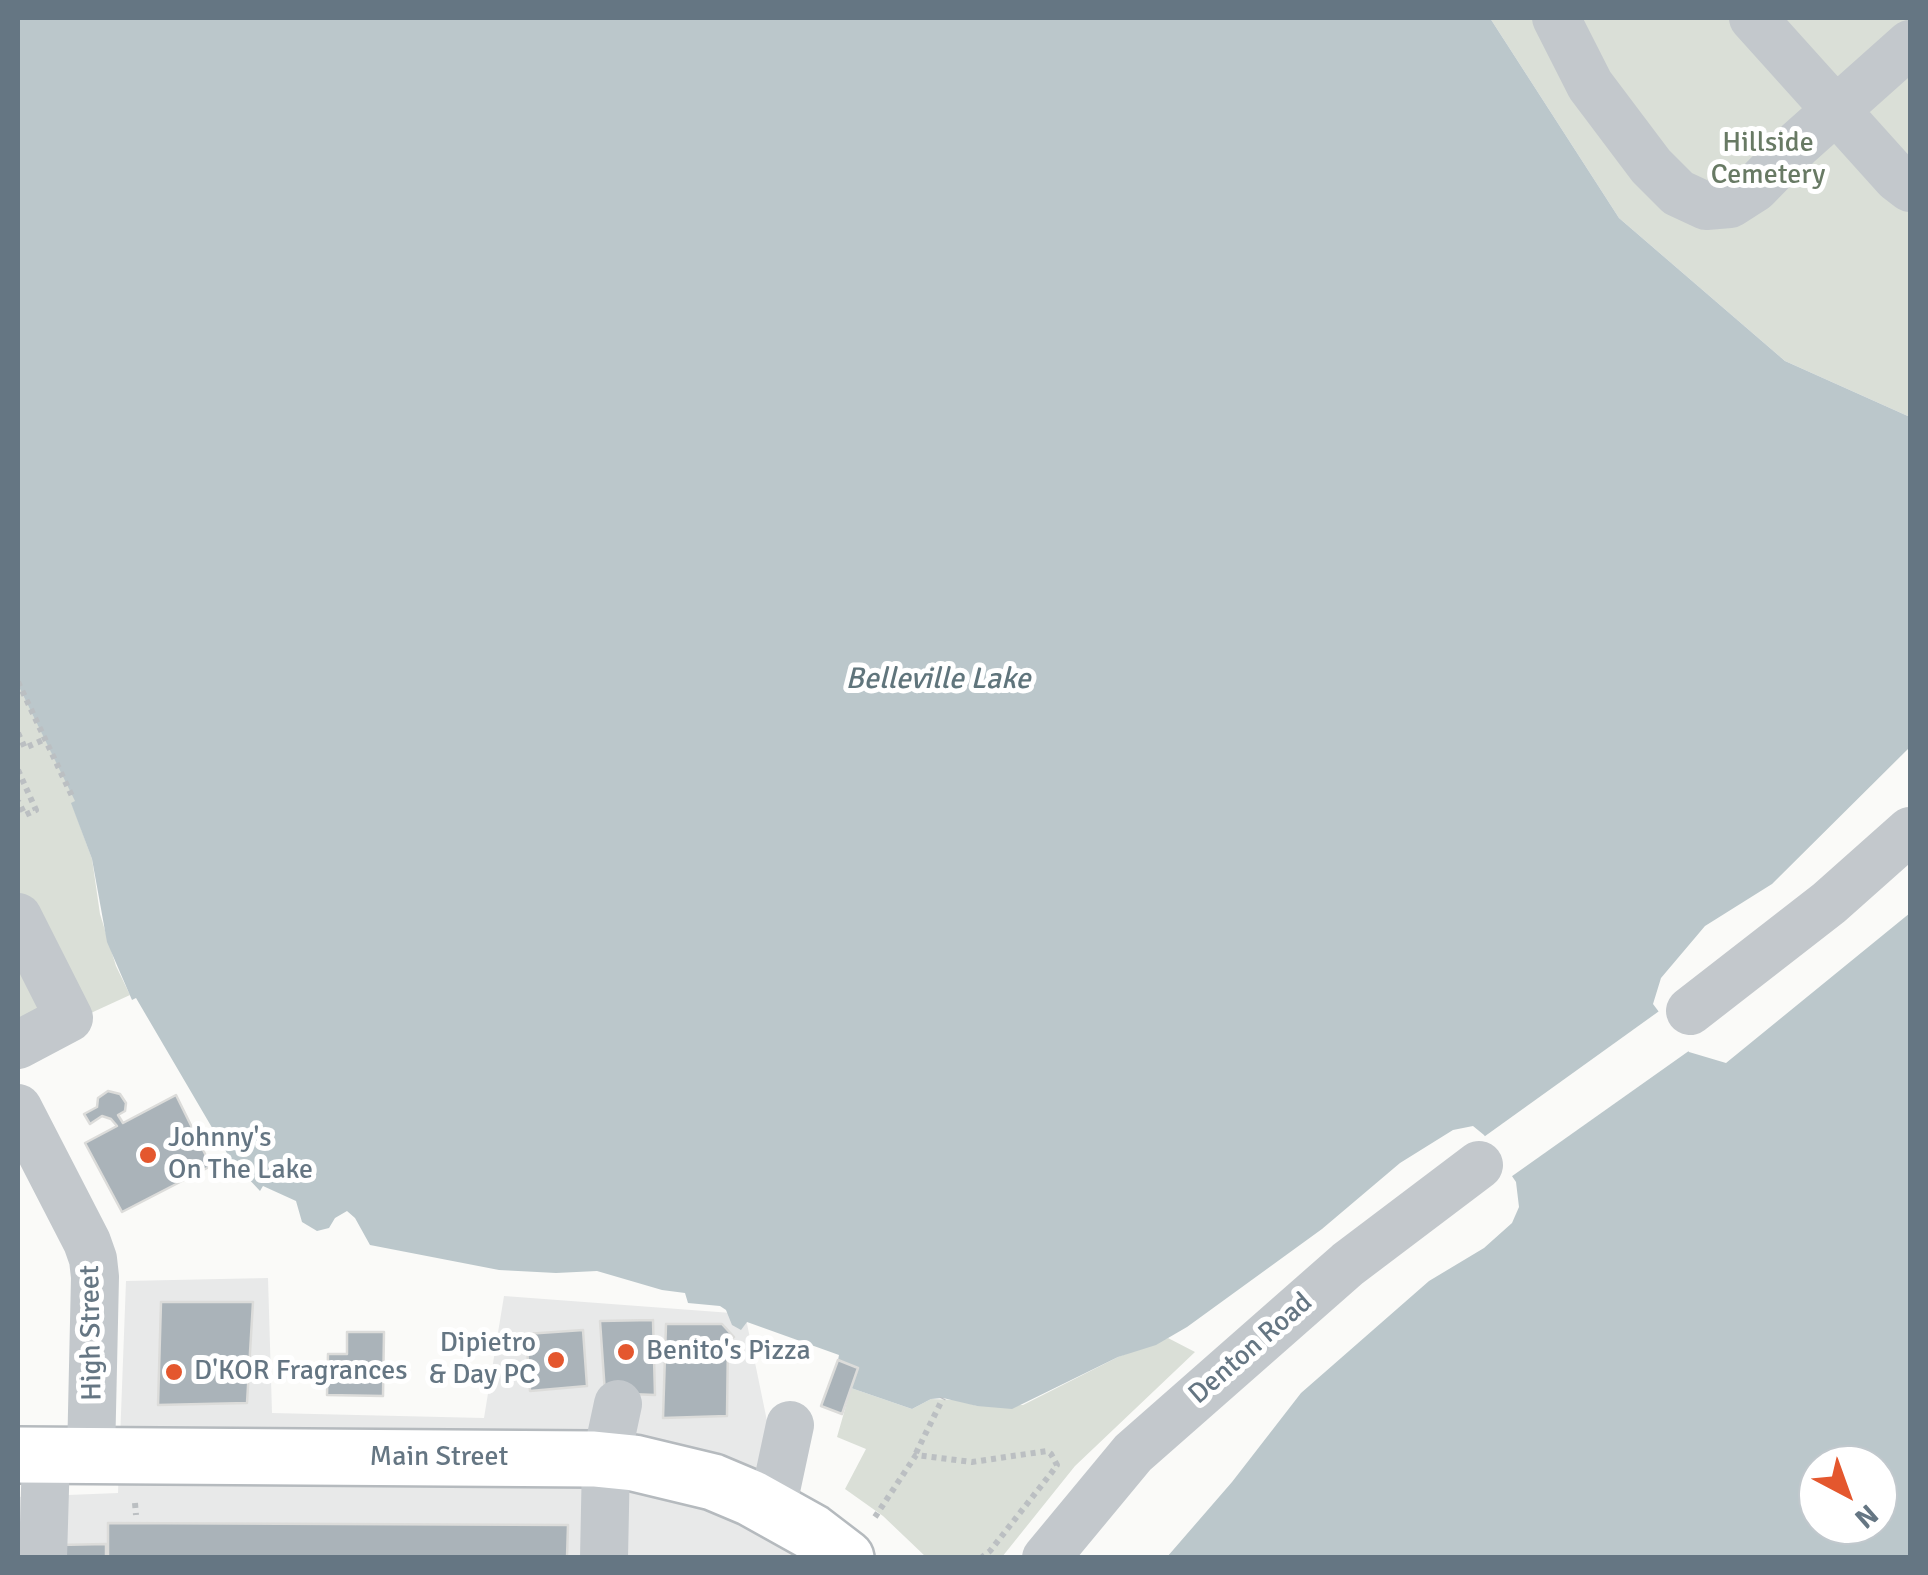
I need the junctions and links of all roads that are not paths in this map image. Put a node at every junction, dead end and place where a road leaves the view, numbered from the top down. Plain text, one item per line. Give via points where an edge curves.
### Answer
1 (1556, 18) edge
2 (1752, 18) edge
3 (1910, 44) edge
4 (1836, 110) junction
5 (1910, 188) edge
6 (1910, 832) edge
7 (18, 917) edge
8 (1690, 1012) dead end
9 (18, 1045) edge
10 (18, 1108) edge
11 (30, 1163) edge
12 (1480, 1165) dead end
13 (618, 1404) dead end
14 (790, 1425) dead end
15 (51, 1455) edge
16 (606, 1460) junction
17 (772, 1509) junction
18 (34, 1539) edge
19 (854, 1542) edge
20 (604, 1558) edge
21 (1046, 1558) edge

1 - 4 street via 1590,86 1652,166 1678,193 1706,206 1730,204 1756,188
2 - 4 street
3 - 4 street
4 - 5 street
6 - 8 street
7 - 9 street via 69,1018
10 - 11 street, High Street
11 - 15 street, High Street via 87,1242 95,1277
12 - 21 street, Denton Road via 1348,1264 1133,1452
13 - 16 street
14 - 17 street
15 - 16 main road, Main Street
15 - 18 street, High Street
16 - 17 main road, Main Street via 713,1482
16 - 20 street
17 - 19 main road, Main Street via 812,1532

